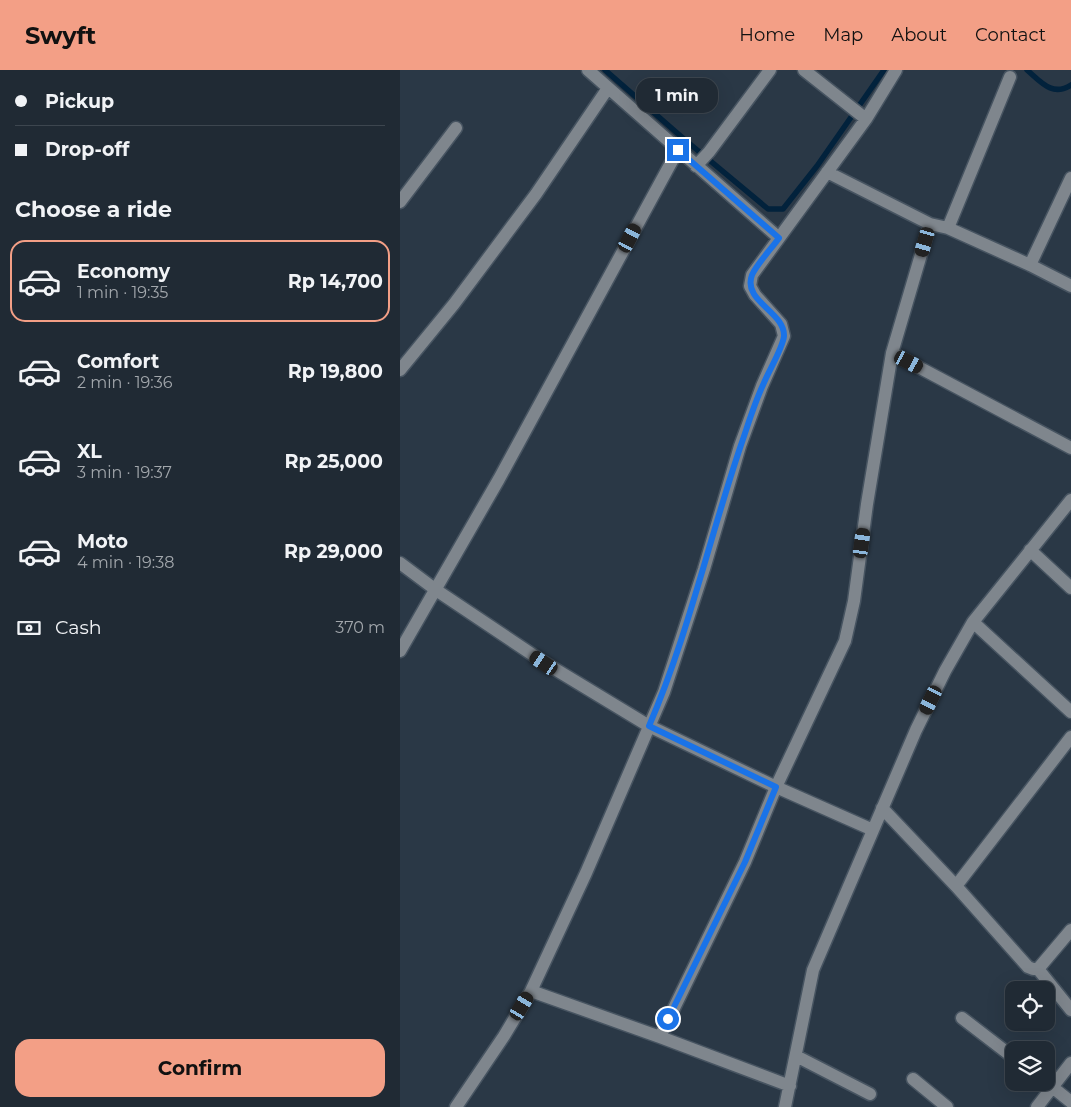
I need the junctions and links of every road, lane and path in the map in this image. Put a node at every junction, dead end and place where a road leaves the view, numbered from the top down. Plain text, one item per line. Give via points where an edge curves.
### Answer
1 (588, 70) edge
2 (770, 70) edge
3 (804, 70) edge
4 (896, 70) edge
5 (1010, 77) dead end
6 (608, 88) junction
7 (859, 113) junction
8 (456, 128) dead end
9 (678, 150) junction
10 (702, 160) junction
11 (827, 172) junction
12 (1071, 178) edge
13 (400, 202) edge
14 (930, 224) junction
15 (948, 228) junction
16 (779, 238) junction
17 (1030, 265) junction
18 (1071, 286) edge
19 (892, 353) junction
20 (400, 370) edge
21 (1071, 448) edge
22 (1071, 500) edge
23 (1030, 550) junction
24 (400, 563) edge
25 (1071, 588) edge
26 (436, 590) junction
27 (973, 622) junction
28 (400, 651) edge
29 (1071, 712) edge
30 (649, 726) junction
31 (1071, 736) edge
32 (776, 787) junction
33 (882, 808) junction
34 (873, 830) junction
35 (956, 886) junction
36 (1071, 930) edge
37 (1038, 969) junction
38 (531, 991) junction
39 (1071, 1010) edge
40 (962, 1018) dead end
41 (660, 1036) junction
42 (1005, 1051) edge
43 (796, 1056) junction
44 (1071, 1063) edge
45 (913, 1079) dead end
46 (1055, 1079) edge
47 (790, 1086) junction
48 (1055, 1090) edge
49 (1046, 1091) edge
50 (870, 1094) dead end
51 (1071, 1102) edge
52 (456, 1107) edge
53 (784, 1107) edge
54 (947, 1107) edge
55 (1037, 1107) edge

1 - 6 street
2 - 10 street
3 - 7 street
4 - 7 street
5 - 15 street
6 - 9 street
6 - 20 street via 536,194
7 - 11 street
8 - 13 street
9 - 10 street
9 - 26 street via 571,350
10 - 16 street
11 - 14 street
11 - 16 street
12 - 17 street
14 - 15 street
14 - 19 street
15 - 17 street
16 - 30 street via 752,275 750,286 781,324 784,336 740,446 704,569 664,692
17 - 18 street
19 - 21 street
19 - 32 street via 845,641
22 - 23 street
23 - 25 street
23 - 27 street
24 - 26 street
26 - 28 street
26 - 30 street via 544,663
27 - 29 street
27 - 33 street via 945,671
30 - 32 street
30 - 38 street
31 - 35 street
32 - 34 street
32 - 41 street via 745,862
33 - 34 street
33 - 35 street
34 - 43 street via 813,970
35 - 37 street via 1028,967
36 - 37 street
37 - 39 street
38 - 41 street
38 - 52 street
40 - 42 street
41 - 47 street
43 - 47 street
43 - 50 street
44 - 46 street
45 - 54 street
47 - 53 street
48 - 51 street
49 - 55 street

